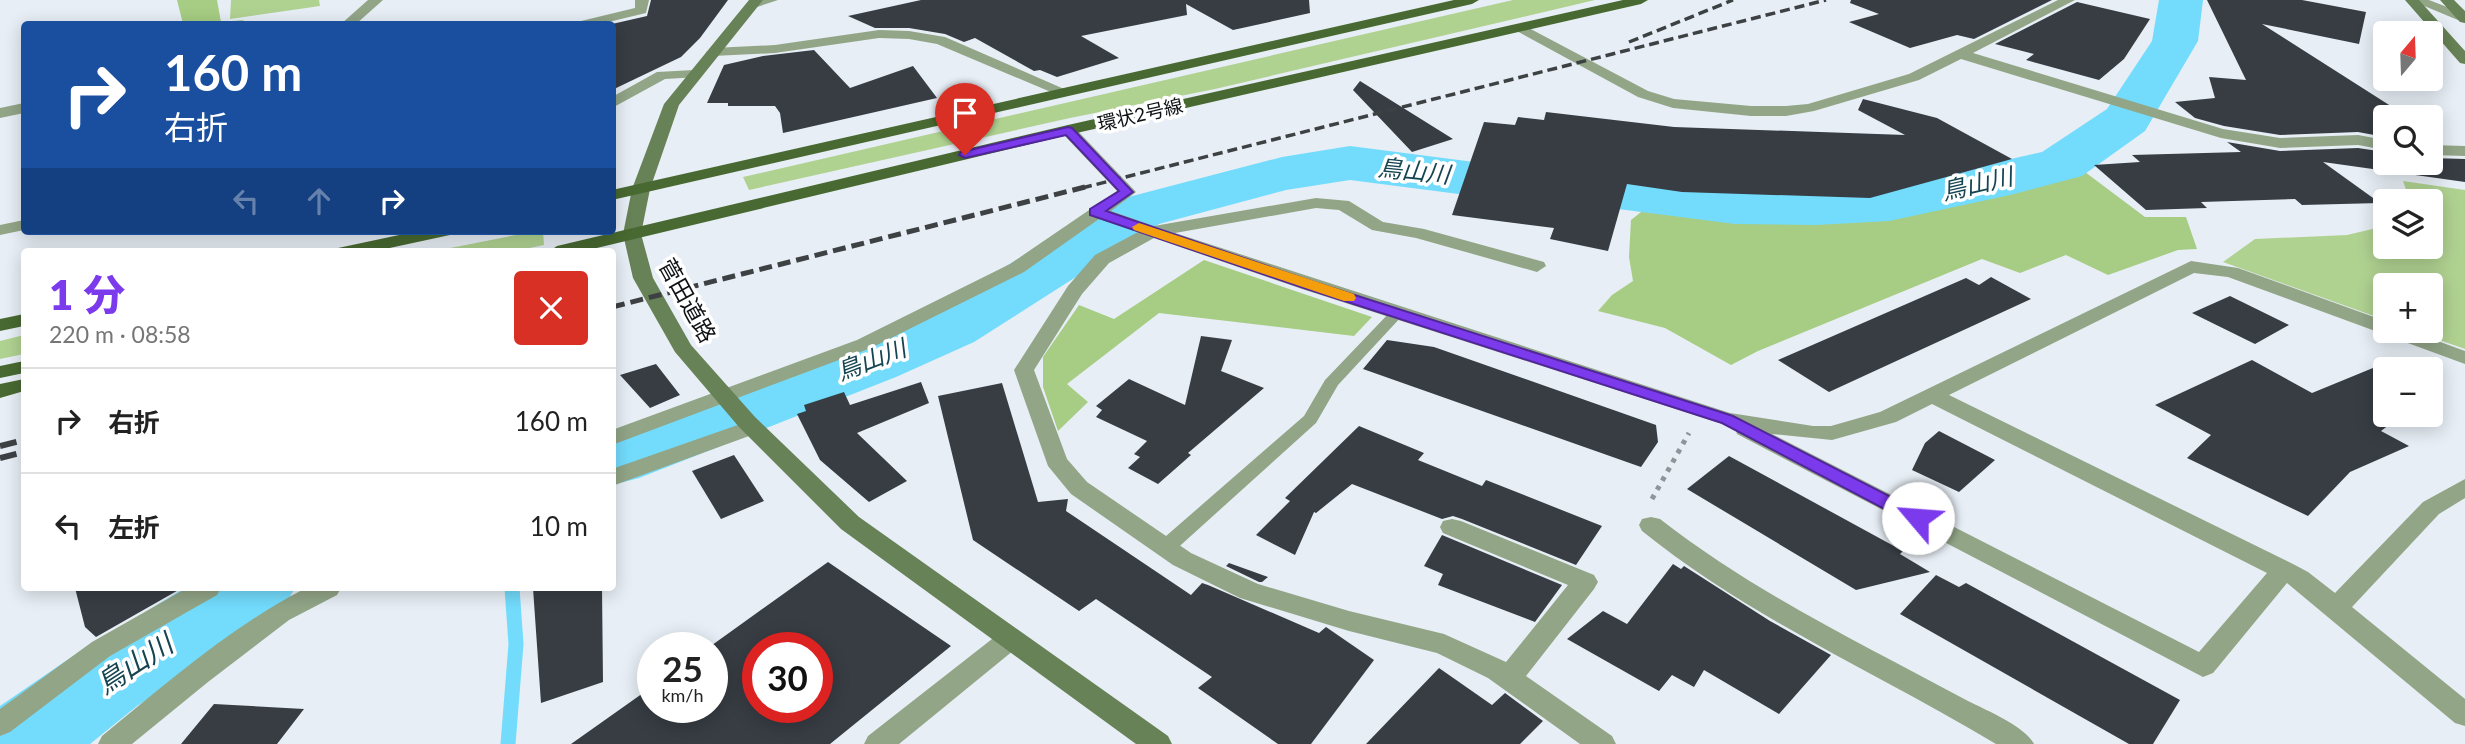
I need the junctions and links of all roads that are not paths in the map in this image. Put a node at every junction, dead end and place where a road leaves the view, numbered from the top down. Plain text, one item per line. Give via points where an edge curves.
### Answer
1 (376, 0) edge
2 (642, 0) edge
3 (771, 0) edge
4 (1472, 0) edge
5 (1641, 0) edge
6 (2068, 0) edge
7 (2414, 0) edge
8 (2447, 0) edge
9 (755, 2) edge
10 (2465, 19) edge
11 (352, 21) edge
12 (598, 21) edge
13 (1520, 29) junction
14 (713, 52) junction
15 (1960, 54) junction
16 (2465, 60) edge
17 (694, 74) junction
18 (1063, 92) junction
19 (616, 102) edge
20 (21, 109) edge
21 (0, 113) edge
22 (1068, 130) junction
23 (2373, 143) edge
24 (2443, 150) edge
25 (2465, 151) edge
26 (641, 189) junction
27 (616, 194) edge
28 (1095, 212) junction
29 (21, 226) edge
30 (0, 230) edge
31 (1152, 232) junction
32 (632, 233) junction
33 (425, 235) edge
34 (364, 248) edge
35 (573, 248) edge
36 (1537, 266) dead end
37 (1397, 313) junction
38 (21, 321) edge
39 (2373, 324) edge
40 (0, 325) edge
41 (2424, 343) edge
42 (2465, 358) edge
43 (21, 368) edge
44 (0, 372) edge
45 (21, 386) edge
46 (0, 391) edge
47 (1933, 396) junction
48 (725, 397) junction
49 (1727, 420) junction
50 (750, 424) junction
51 (616, 437) edge
52 (616, 476) edge
53 (2465, 487) edge
54 (1651, 525) dead end
55 (1452, 527) dead end
56 (1165, 548) junction
57 (2284, 570) junction
58 (203, 591) edge
59 (322, 591) edge
60 (2336, 608) junction
61 (1010, 639) junction
62 (1509, 678) junction
63 (2465, 715) edge
64 (0, 723) edge
65 (111, 744) edge
66 (878, 744) edge
67 (1158, 744) edge
68 (1602, 744) edge
69 (2020, 744) edge

1 - 11 street
2 - 12 street via 640,10
3 - 9 street
4 - 18 main road, 環状2号線
5 - 13 main road, 環状2号線
6 - 15 street
7 - 10 street
7 - 16 street
8 - 10 street
9 - 14 street, 菅田道路
13 - 15 street via 1643,94 1674,103 1751,111 1809,108 1914,77
13 - 22 main road, 環状2号線
14 - 17 street, 菅田道路
14 - 18 street via 775,49 879,34 909,35 940,40
15 - 23 street via 2221,133 2280,143
17 - 19 street via 662,75
17 - 26 street, 菅田道路 via 672,104
18 - 26 main road, 環状2号線
20 - 21 street
22 - 28 street via 1127,192
22 - 32 main road, 環状2号線
24 - 25 street
26 - 27 main road, 環状2号線
26 - 32 street, 菅田道路
28 - 31 street
28 - 48 street via 1017,268 914,320
29 - 30 street
31 - 36 street via 1317,203 1343,205 1378,226
31 - 37 street
31 - 56 street via 1102,259 1075,290 1024,370 1056,461 1079,488
32 - 35 main road, 環状2号線
32 - 48 street, 菅田道路 via 643,278 681,348
33 - 34 main road
37 - 49 street
37 - 56 lane via 1331,383 1310,419
38 - 40 main road
39 - 47 street via 2231,272 2191,267
41 - 42 street
43 - 44 main road
45 - 46 main road
47 - 49 street via 1888,417 1832,433
47 - 57 street
48 - 50 street, 菅田道路
48 - 51 street
49 - 57 street via 2203,667
50 - 52 street
50 - 61 street, 菅田道路 via 850,523
53 - 60 street via 2431,508
54 - 69 street via 1680,550 1779,611
55 - 62 street via 1586,582
56 - 62 street via 1249,591 1444,645
57 - 60 street
58 - 64 street via 101,649
59 - 65 street via 280,613
60 - 63 street
61 - 66 street
61 - 67 street, 菅田道路
62 - 68 street

